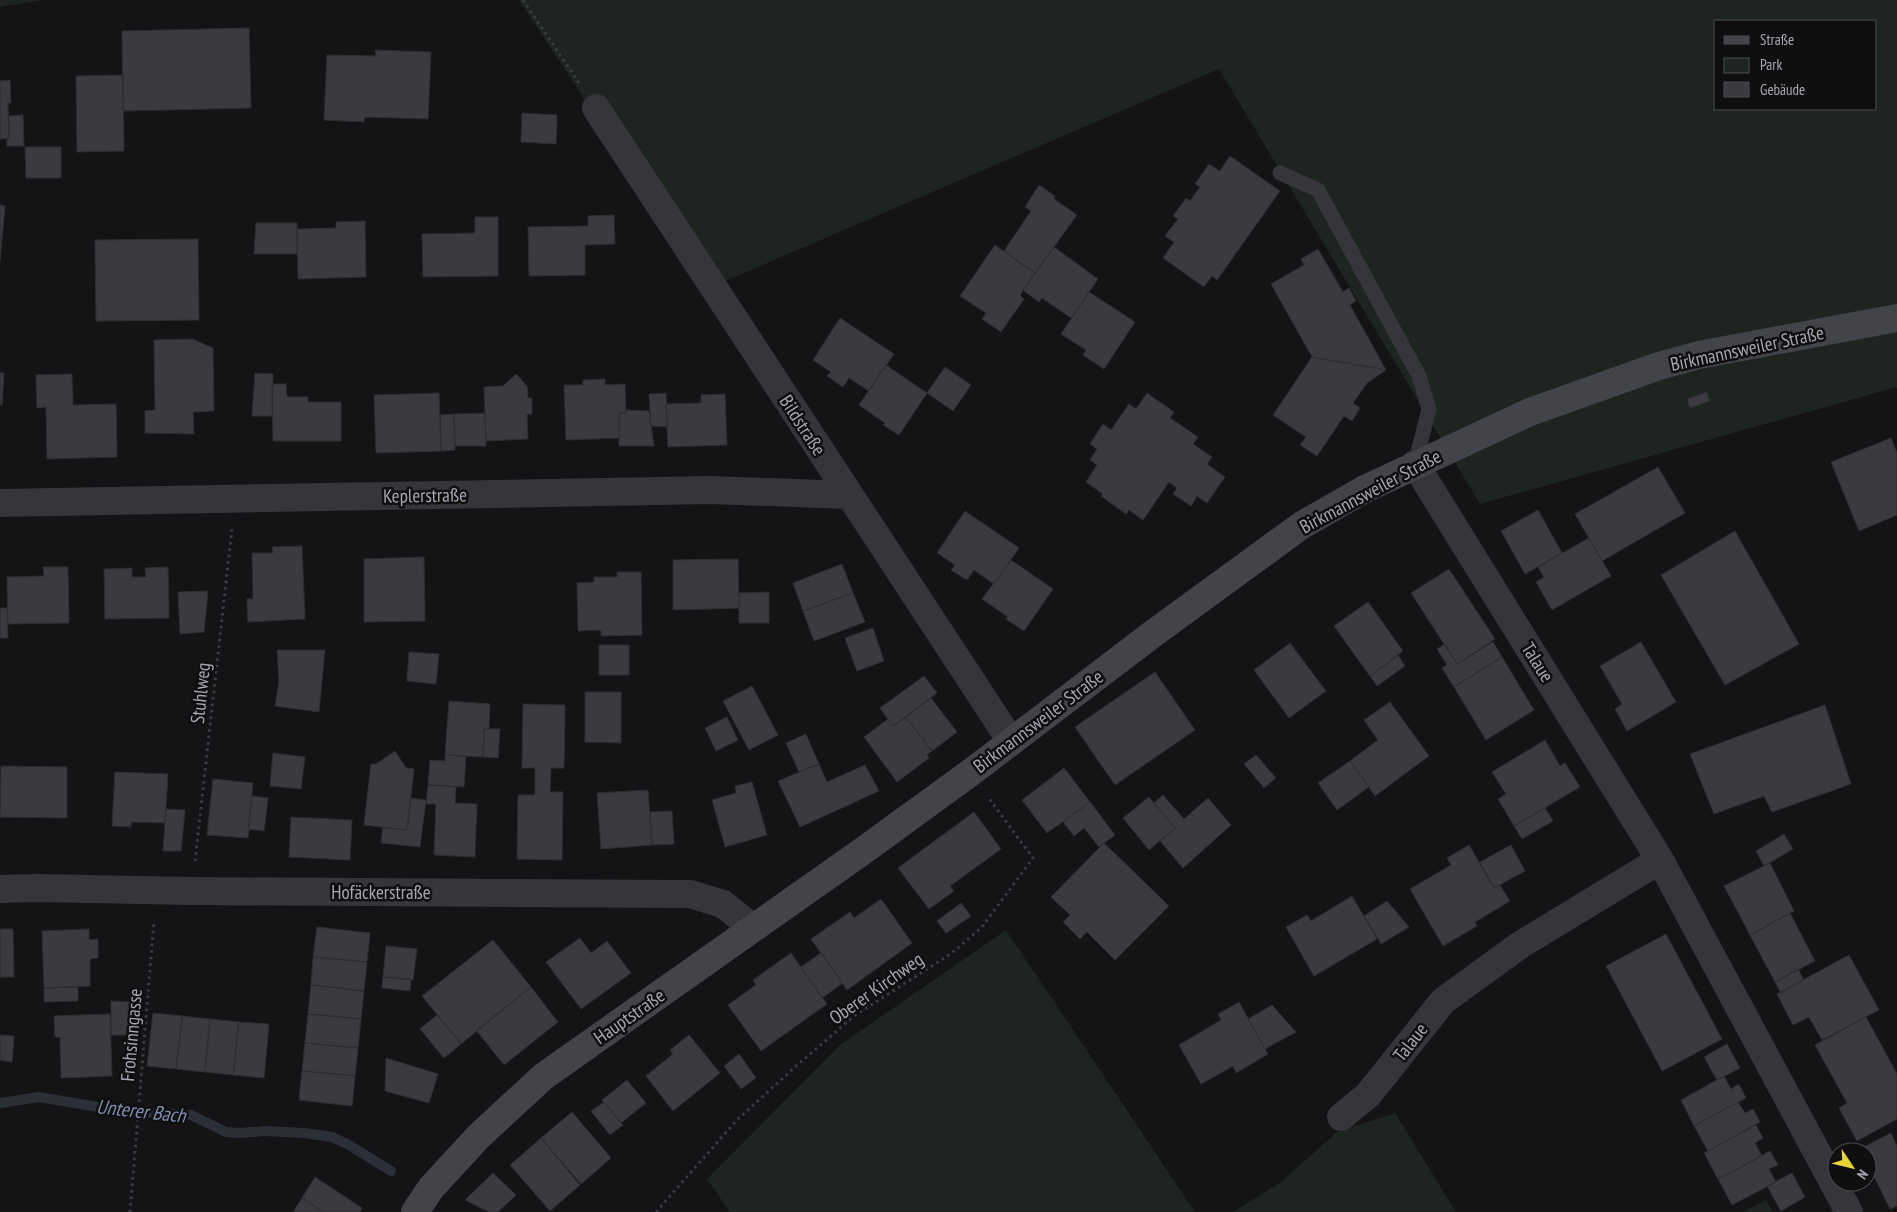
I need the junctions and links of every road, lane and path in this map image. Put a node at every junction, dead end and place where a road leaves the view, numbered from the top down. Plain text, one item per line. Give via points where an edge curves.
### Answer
1 (524, 0) edge
2 (596, 108) joint
3 (1280, 173) dead end
4 (1897, 318) edge
5 (1416, 464) junction
6 (849, 495) junction
7 (235, 499) junction
8 (0, 502) edge
9 (1011, 741) junction
10 (970, 773) junction
11 (867, 848) joint
12 (1660, 860) junction
13 (0, 889) edge
14 (156, 890) junction
15 (192, 891) junction
16 (753, 928) junction
17 (1342, 1117) dead end
18 (130, 1212) edge
19 (414, 1212) edge
20 (656, 1212) edge
21 (1849, 1212) edge

1 - 2 path
2 - 6 street, Bildstraße
3 - 5 lane via 1318,190 1419,376 1430,409
4 - 5 street, Birkmannsweiler Straße via 1699,355 1659,366 1530,412
5 - 9 street, Birkmannsweiler Straße via 1302,525
5 - 12 street, Talaue
6 - 7 street, Keplerstraße via 711,490
6 - 9 street, Bildstraße
7 - 8 street, Keplerstraße
7 - 15 path, Stuhlweg
9 - 10 street, Birkmannsweiler Straße
10 - 11 street, Birkmannsweiler Straße
10 - 20 path, Oberer Kirchweg via 1033,858 982,927 952,953 854,1016 795,1067 736,1121
11 - 16 street, Hauptstraße
12 - 17 street, Talaue via 1520,945 1443,1001 1368,1095
12 - 21 street, Talaue
13 - 14 street, Hofäckerstraße
14 - 15 street, Hofäckerstraße
14 - 18 path, Frohsinngasse
15 - 16 street, Hofäckerstraße via 690,894 723,904
16 - 19 street, Hauptstraße via 544,1076 479,1136

